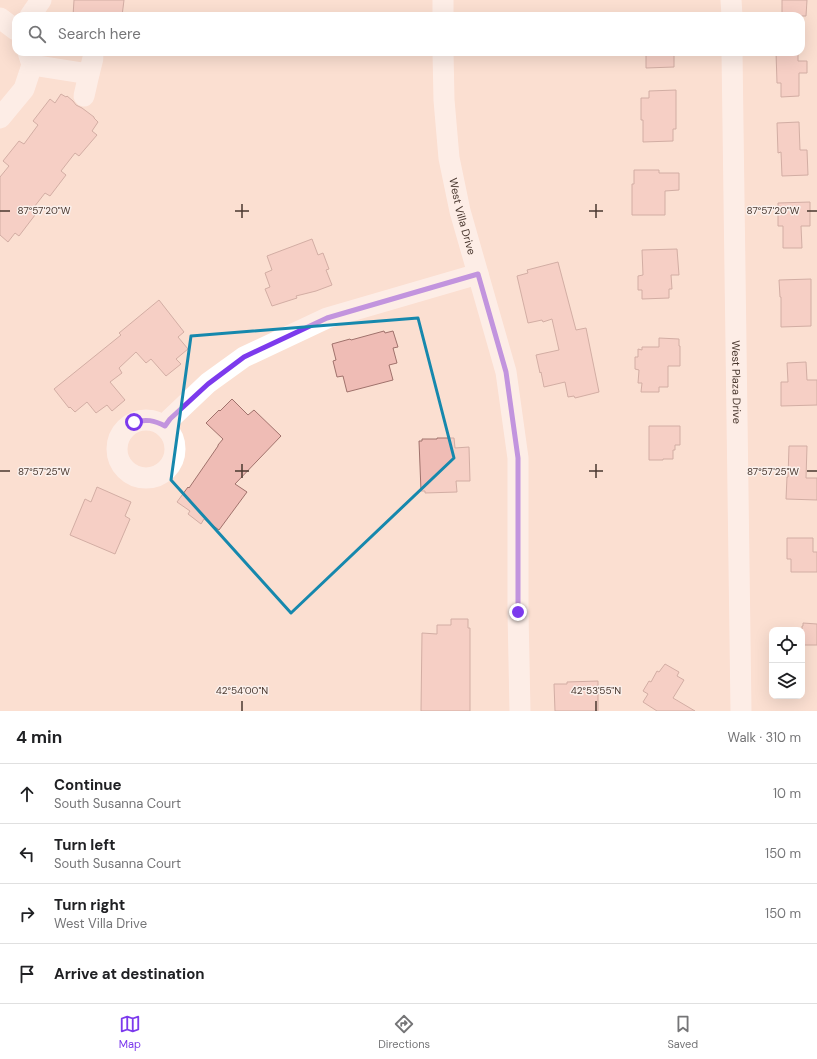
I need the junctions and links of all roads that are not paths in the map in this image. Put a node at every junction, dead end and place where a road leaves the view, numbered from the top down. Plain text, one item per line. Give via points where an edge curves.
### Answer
1 (41, 0) edge
2 (443, 0) edge
3 (731, 0) edge
4 (33, 12) edge
5 (443, 12) edge
6 (732, 12) edge
7 (0, 18) edge
8 (12, 27) edge
9 (444, 56) edge
10 (732, 56) edge
11 (30, 59) edge
12 (84, 96) dead end
13 (0, 118) edge
14 (478, 274) junction
15 (165, 426) dead end
16 (520, 711) edge
17 (741, 711) edge

1 - 4 street
2 - 5 street
3 - 6 street
7 - 8 street
9 - 14 street, West Villa Drive via 444,100 449,158 460,211
10 - 17 street, West Plaza Drive
11 - 12 street via 91,66
11 - 13 street via 24,89
14 - 15 street via 327,318 244,357 208,384
14 - 16 street, West Villa Drive via 506,372 518,458

